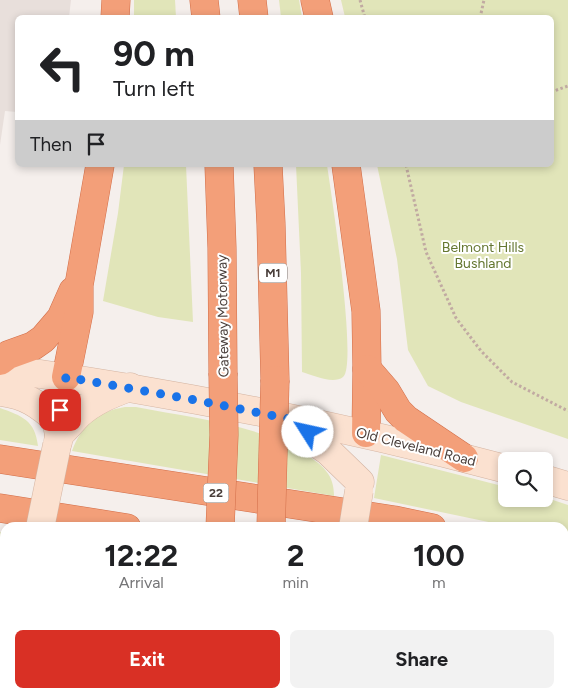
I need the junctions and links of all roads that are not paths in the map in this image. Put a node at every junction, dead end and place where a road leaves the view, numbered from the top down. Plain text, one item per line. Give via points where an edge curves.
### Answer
1 (116, 0) edge
2 (204, 0) edge
3 (252, 0) edge
4 (315, 0) edge
5 (116, 15) edge
6 (206, 15) edge
7 (254, 15) edge
8 (318, 15) edge
9 (100, 167) edge
10 (218, 167) edge
11 (268, 167) edge
12 (346, 167) edge
13 (79, 285) junction
14 (0, 361) edge
15 (0, 368) edge
16 (367, 368) junction
17 (66, 377) junction
18 (130, 388) junction
19 (0, 392) edge
20 (300, 421) junction
21 (366, 433) junction
22 (58, 434) junction
23 (464, 458) junction
24 (0, 460) edge
25 (498, 467) edge
26 (553, 482) edge
27 (568, 486) edge
28 (359, 487) junction
29 (0, 508) edge
30 (41, 522) edge
31 (88, 522) edge
32 (220, 522) edge
33 (271, 522) edge
34 (354, 522) edge
35 (404, 522) edge

1 - 5 highway
2 - 6 highway
3 - 7 highway
4 - 8 highway
9 - 13 highway
10 - 32 highway, Gateway Motorway, bridge via 224,373
11 - 33 highway, M1, bridge via 275,380
12 - 16 highway via 366,311
13 - 14 highway via 53,329 32,346
13 - 17 highway via 79,312
15 - 17 main road, Old Cleveland Road
16 - 21 highway
16 - 23 highway via 406,419
17 - 18 main road, Old Cleveland Road
17 - 22 main road
18 - 20 main road, Old Cleveland Road
18 - 22 main road via 114,392 90,405
19 - 22 main road via 34,401
20 - 21 main road, Old Cleveland Road
20 - 28 main road via 315,442 328,451
21 - 23 main road, Old Cleveland Road
21 - 28 main road
22 - 30 main road, bridge
23 - 25 main road, Old Cleveland Road
24 - 35 highway, 22
26 - 27 main road
28 - 34 main road, bridge
29 - 31 highway

